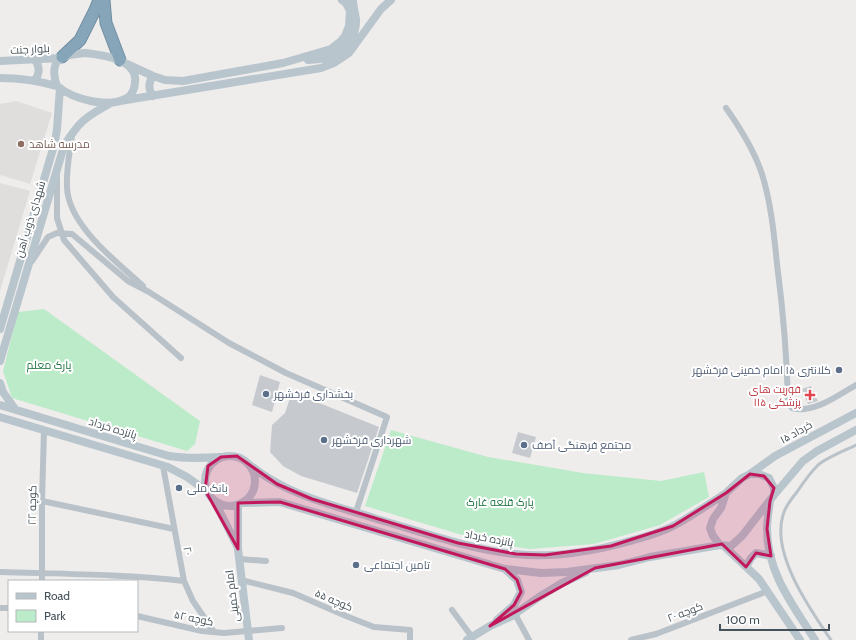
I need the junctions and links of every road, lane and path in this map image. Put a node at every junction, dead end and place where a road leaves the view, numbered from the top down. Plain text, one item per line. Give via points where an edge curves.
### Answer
1 (99, 0) edge
2 (104, 0) edge
3 (342, 0) edge
4 (353, 0) edge
5 (386, 2) edge
6 (62, 57) junction
7 (3, 60) edge
8 (35, 60) junction
9 (123, 62) junction
10 (283, 63) junction
11 (153, 76) junction
12 (0, 78) edge
13 (35, 80) junction
14 (58, 87) junction
15 (153, 96) junction
16 (120, 101) junction
17 (111, 103) junction
18 (726, 108) dead end
19 (72, 132) junction
20 (57, 167) junction
21 (61, 232) junction
22 (27, 268) junction
23 (149, 292) junction
24 (1, 326) edge
25 (10, 326) junction
26 (181, 358) dead end
27 (0, 361) edge
28 (0, 383) edge
29 (856, 385) edge
30 (0, 405) edge
31 (15, 409) junction
32 (856, 413) edge
33 (0, 417) edge
34 (44, 430) junction
35 (856, 430) edge
36 (856, 445) edge
37 (221, 457) junction
38 (250, 465) junction
39 (163, 466) junction
40 (750, 474) junction
41 (205, 490) junction
42 (726, 493) junction
43 (772, 498) junction
44 (42, 501) junction
45 (215, 502) junction
46 (240, 504) junction
47 (356, 512) junction
48 (174, 529) junction
49 (722, 545) junction
50 (238, 549) junction
51 (771, 556) junction
52 (239, 560) junction
53 (266, 561) dead end
54 (746, 567) junction
55 (595, 568) junction
56 (506, 569) junction
57 (0, 572) edge
58 (42, 574) junction
59 (42, 580) edge
60 (241, 580) junction
61 (184, 581) junction
62 (768, 591) junction
63 (452, 610) dead end
64 (515, 614) junction
65 (138, 616) edge
66 (490, 626) junction
67 (282, 628) dead end
68 (214, 632) junction
69 (248, 636) edge
70 (474, 637) edge
71 (410, 640) edge
72 (529, 640) edge
73 (631, 640) edge
74 (800, 640) edge
75 (815, 640) edge
76 (831, 640) edge

1 - 6 highway via 80,40
2 - 9 highway via 106,23
3 - 10 main road via 350,11 350,19 345,36 340,42 331,49
4 - 10 main road via 355,28 348,44 342,50 332,57
5 - 15 main road via 349,53 322,68
6 - 8 main road, بلوار جنت
6 - 9 main road via 85,53 98,54
6 - 14 main road via 58,60 54,72
7 - 8 main road, بلوار جنت
8 - 13 main road via 40,70
9 - 11 main road
9 - 16 main road via 135,74 135,87 128,98
10 - 11 main road via 183,81
11 - 15 main road via 149,84
12 - 13 main road
13 - 14 main road
14 - 17 main road via 72,96
14 - 24 main road, شهدای ذوب آهن via 55,142
15 - 16 main road
16 - 17 main road
17 - 19 main road, شهدای ذوب آهن via 93,113
18 - 29 street via 754,152 768,198 783,316 788,403 792,408 803,410
19 - 20 main road, شهدای ذوب آهن
19 - 23 street via 67,188 72,210 95,241
20 - 21 street via 56,218
20 - 22 main road, شهدای ذوب آهن
21 - 22 street via 48,237
21 - 23 street via 72,234 128,281
21 - 26 street via 64,240 113,297
22 - 25 main road, شهدای ذوب آهن
23 - 47 street via 229,343 286,373 387,417
24 - 25 main road
25 - 27 main road, شهدای ذوب آهن
28 - 31 main road
30 - 31 main road, پانزده خرداد
31 - 37 main road, پانزده خرداد via 169,456 199,459
32 - 40 main road, ۱۵ خرداد via 775,456
33 - 34 main road, پانزده خرداد
34 - 39 main road, پانزده خرداد
34 - 44 street, کوچه ۲۲
35 - 43 main road via 803,461
36 - 76 lane via 819,464 783,514 781,529 786,558 794,579
37 - 38 main road via 237,456
37 - 41 main road via 208,466
38 - 46 main road via 254,472 255,486 248,499
38 - 47 main road, پانزده خرداد via 277,484 312,499
39 - 41 main road, پانزده خرداد via 187,477
39 - 48 street, ۲۰
40 - 42 main road, ۱۵ خرداد
40 - 43 main road via 769,478 774,488
41 - 45 main road
42 - 47 main road, پانزده خرداد via 674,526 642,538 584,551 545,555 516,554 458,543
42 - 49 main road via 710,528 713,536
43 - 49 main road, پانزده خرداد via 742,536 731,546
43 - 51 main road via 767,529
44 - 48 street
44 - 58 street, کوچه ۲۲
45 - 46 main road via 230,506
45 - 50 main road, امام خمینی
46 - 50 main road, امام خمینی
46 - 56 main road, پانزده خرداد via 280,502
48 - 61 street, ۲۰
49 - 54 main road
49 - 55 main road, پانزده خرداد
50 - 52 main road, امام خمینی
51 - 54 main road via 756,553
51 - 75 main road via 780,584
52 - 53 street
52 - 60 main road, امام خمینی
54 - 62 main road
55 - 56 main road, پانزده خرداد via 541,573
55 - 64 main road via 562,583
56 - 66 main road via 519,583 521,592 514,605
57 - 58 street
58 - 59 street, کوچه ۲۲
58 - 61 street via 91,574
60 - 69 main road, امام خمینی
60 - 71 street, کوچه ۵۵ via 294,593 374,627 410,630
61 - 68 street, ۲۰ via 193,601
62 - 73 street, کوچه ۲۰ via 656,634
62 - 74 main road
63 - 70 street
64 - 66 main road
64 - 72 street
65 - 68 street, کوچه ۵۲
66 - 70 main road
67 - 69 street, کوچه ۵۲
68 - 69 street, کوچه ۵۲

